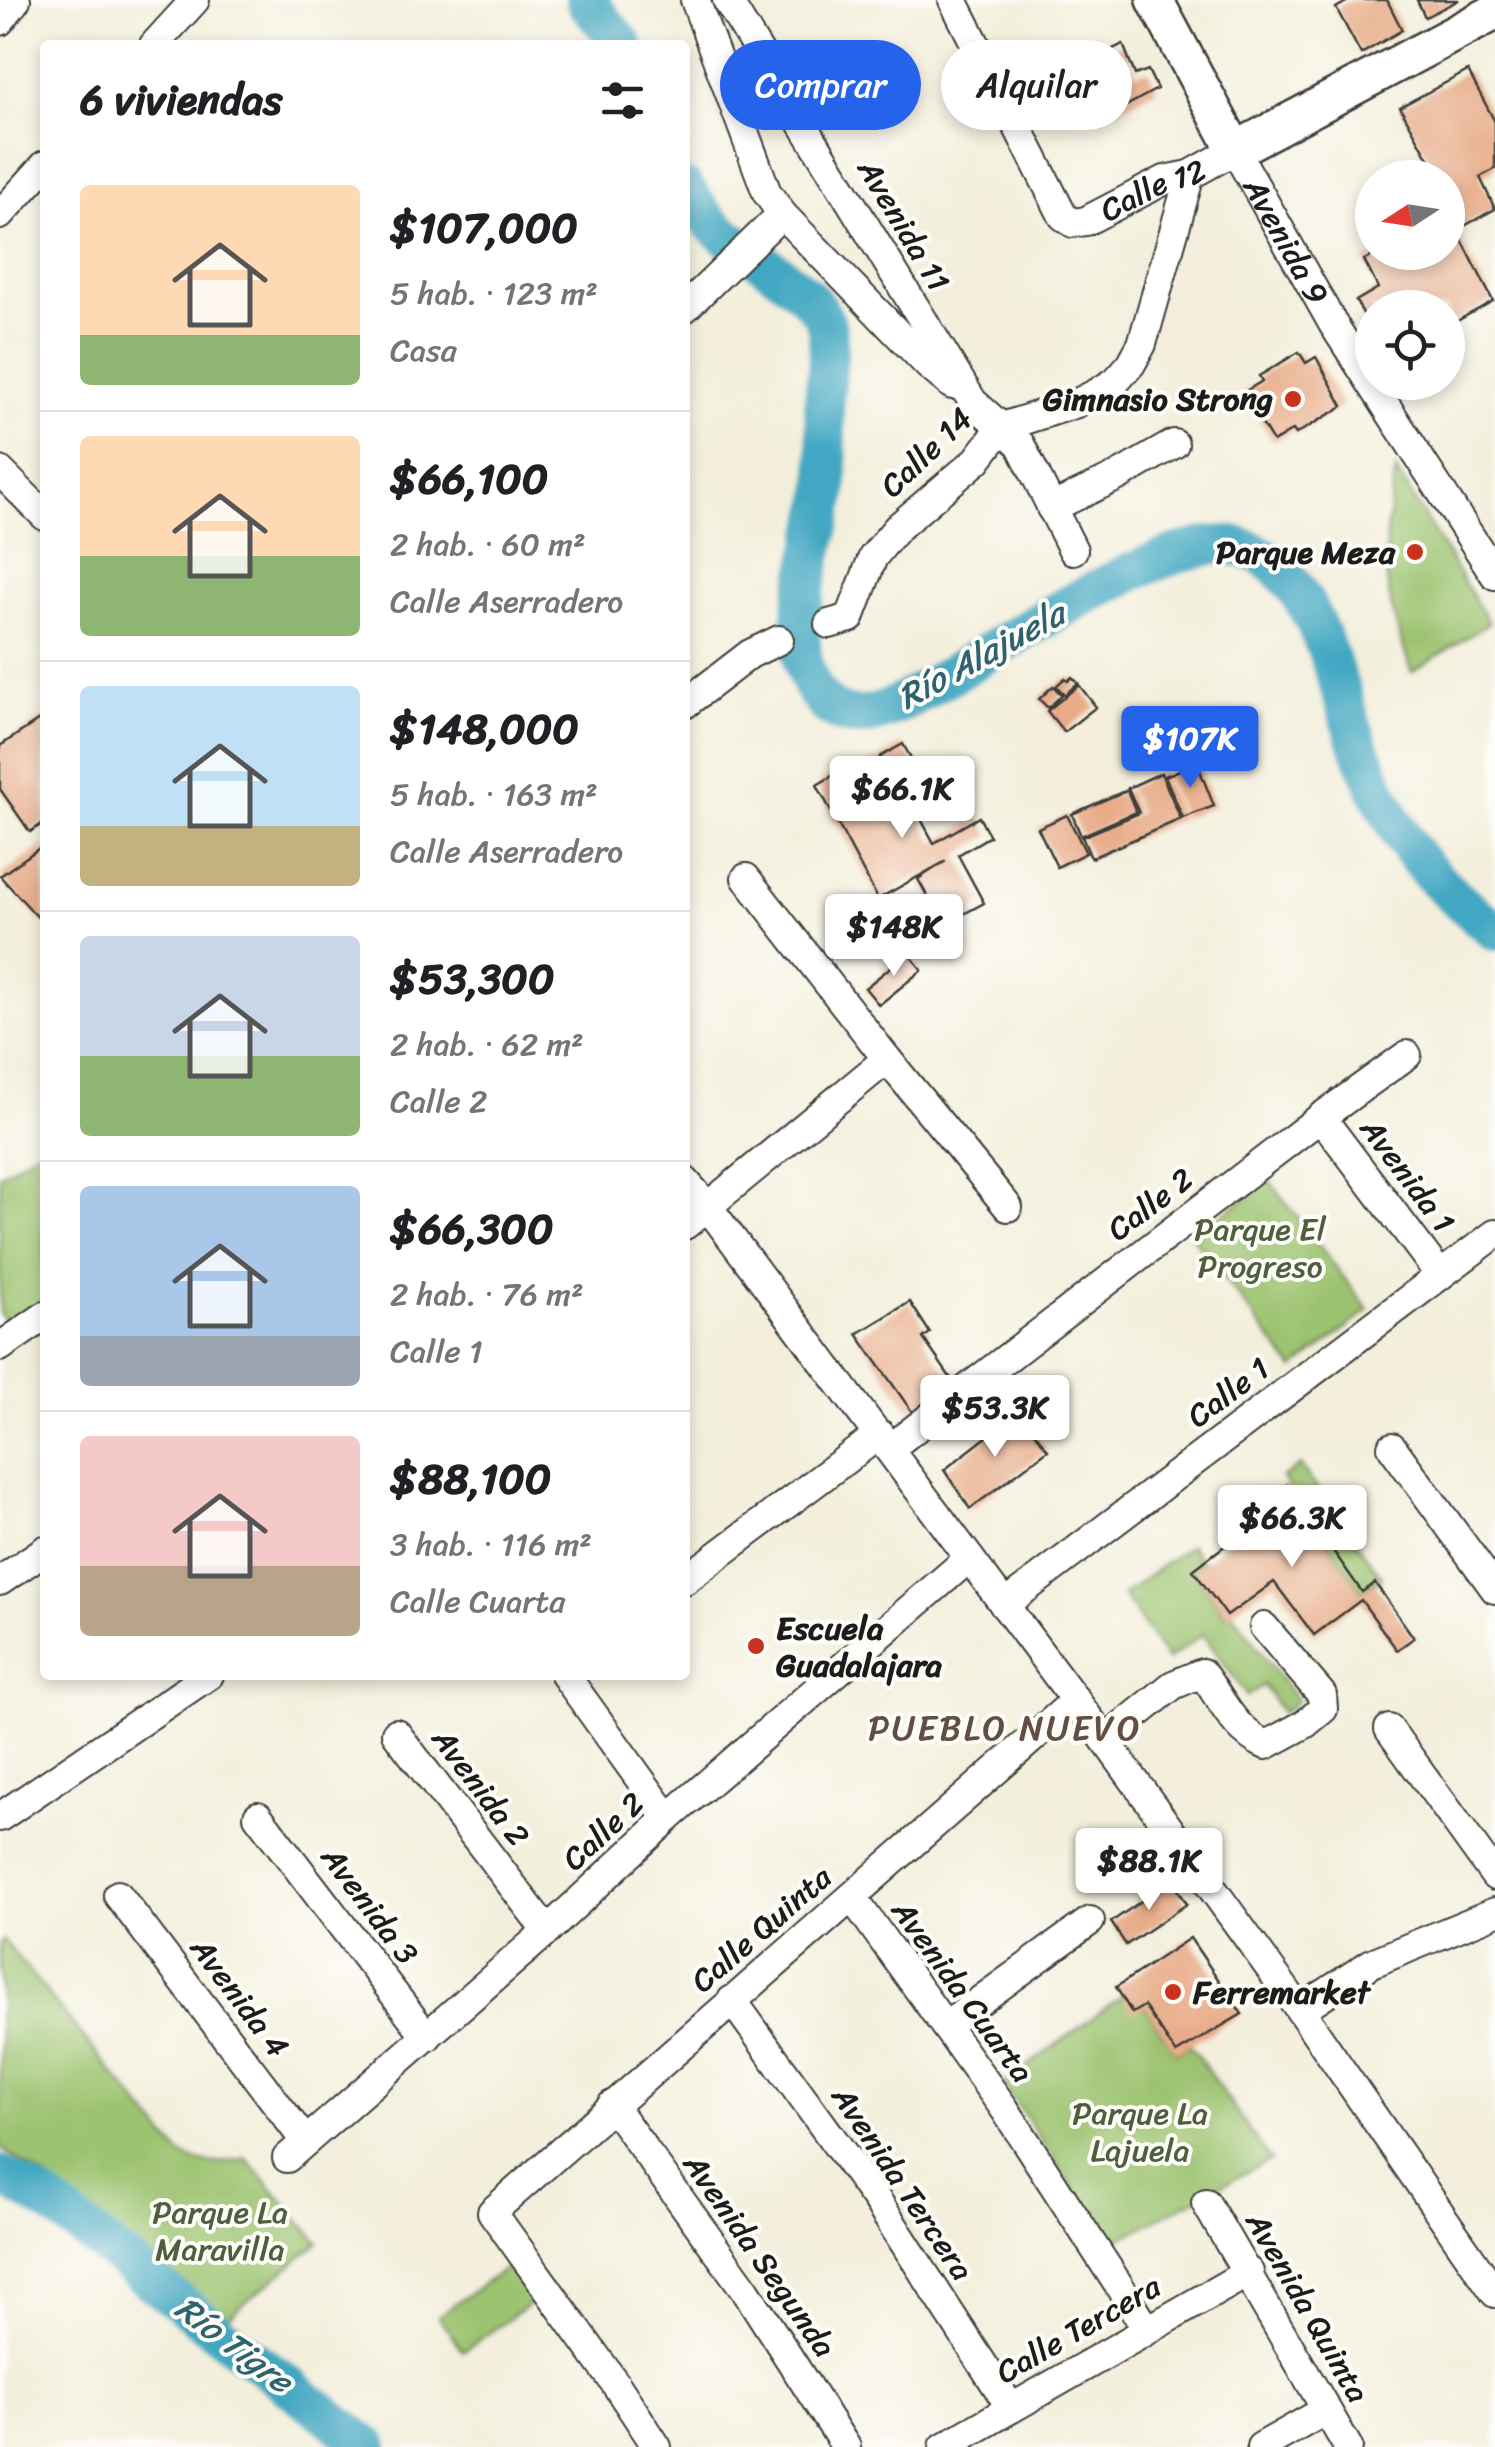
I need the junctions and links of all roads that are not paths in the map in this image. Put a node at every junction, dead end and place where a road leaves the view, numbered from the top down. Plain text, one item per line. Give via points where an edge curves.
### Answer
1 (16, 0) edge
2 (195, 0) edge
3 (694, 0) edge
4 (726, 0) edge
5 (953, 0) edge
6 (1158, 1) edge
7 (1495, 12) edge
8 (0, 21) edge
9 (159, 40) edge
10 (1235, 150) junction
11 (40, 170) edge
12 (1190, 175) junction
13 (0, 214) edge
14 (782, 214) junction
15 (690, 303) edge
16 (973, 402) junction
17 (1002, 426) junction
18 (1174, 444) dead end
19 (0, 471) edge
20 (39, 499) edge
21 (1052, 508) junction
22 (1073, 550) dead end
23 (1495, 575) edge
24 (839, 621) dead end
25 (780, 640) dead end
26 (690, 700) edge
27 (746, 878) dead end
28 (1407, 1055) dead end
29 (887, 1059) junction
30 (1321, 1117) junction
31 (690, 1187) edge
32 (1008, 1207) dead end
33 (709, 1208) junction
34 (690, 1221) edge
35 (1495, 1234) edge
36 (1440, 1275) junction
37 (40, 1319) edge
38 (0, 1347) edge
39 (885, 1441) junction
40 (1392, 1447) dead end
41 (40, 1553) edge
42 (969, 1558) junction
43 (690, 1577) edge
44 (0, 1581) edge
45 (1495, 1589) edge
46 (1004, 1606) junction
47 (1264, 1627) dead end
48 (202, 1680) edge
49 (569, 1680) edge
50 (1076, 1700) junction
51 (1388, 1728) dead end
52 (396, 1732) dead end
53 (1105, 1740) junction
54 (258, 1816) dead end
55 (0, 1817) edge
56 (668, 1818) junction
57 (1495, 1876) edge
58 (118, 1896) dead end
59 (852, 1896) junction
60 (1495, 1912) edge
61 (1090, 1922) dead end
62 (547, 1932) junction
63 (732, 2000) junction
64 (1300, 2010) junction
65 (945, 2026) junction
66 (427, 2037) junction
67 (612, 2105) junction
68 (296, 2149) joint
69 (1206, 2203) dead end
70 (1248, 2272) junction
71 (1495, 2292) edge
72 (1147, 2328) junction
73 (1012, 2408) junction
74 (1326, 2410) junction
75 (656, 2447) edge
76 (846, 2447) edge
77 (944, 2447) edge
78 (1261, 2447) edge
79 (1348, 2447) edge

1 - 8 street
2 - 9 street
3 - 14 street via 754,160
4 - 16 street, Avenida 11
5 - 12 street, Calle 12 via 1074,224 1165,180
6 - 10 main road, Avenida 9
7 - 10 main road, Calle 12
10 - 12 street, Calle 12
10 - 23 street, Avenida 9 via 1334,324
11 - 13 street
12 - 17 street, Calle 14 via 1131,364 1077,404
14 - 15 street
14 - 16 street via 929,366
16 - 17 street, Avenida 11
17 - 21 street, Avenida 11 via 1020,444
17 - 24 street, Calle 14 via 977,460 898,528
18 - 21 street
19 - 20 street
21 - 22 street, Avenida 11
25 - 26 street via 750,654
27 - 29 street
28 - 30 street, Calle 2
29 - 32 street
29 - 33 street
30 - 36 street, Avenida 1
30 - 39 street, Calle 2
31 - 33 street
33 - 34 street
33 - 39 street
35 - 36 street, Calle 1
36 - 46 street, Calle 1
37 - 38 street
39 - 42 street
39 - 43 street
40 - 45 street
41 - 44 street
42 - 46 street
42 - 56 street, Calle 2
46 - 50 street
47 - 53 street via 1322,1694 1323,1709 1305,1724 1266,1745 1253,1739 1202,1673 1173,1685
48 - 55 street
49 - 56 street
50 - 53 street
50 - 59 street, Calle Quinta
51 - 57 street
52 - 62 street, Avenida 2
53 - 64 street
54 - 66 street, Avenida 3
56 - 62 street, Calle 2
58 - 68 street, Avenida 4
59 - 63 street, Calle Quinta
59 - 65 street, Avenida Cuarta
60 - 64 street via 1372,1963
61 - 65 street
62 - 66 street, Calle 2
63 - 67 street, Calle Quinta
63 - 73 street, Avenida Tercera via 876,2199
64 - 71 street
65 - 72 street, Avenida Cuarta
66 - 68 street, Calle 2
67 - 75 street, Calle Quinta via 492,2212
67 - 76 street, Avenida Segunda via 746,2290
69 - 70 street, Avenida Quinta
70 - 72 street, Calle Tercera
70 - 74 street, Avenida Quinta
72 - 73 street, Calle Tercera
73 - 77 street, Calle Tercera
74 - 78 street
74 - 79 street, Avenida Quinta

